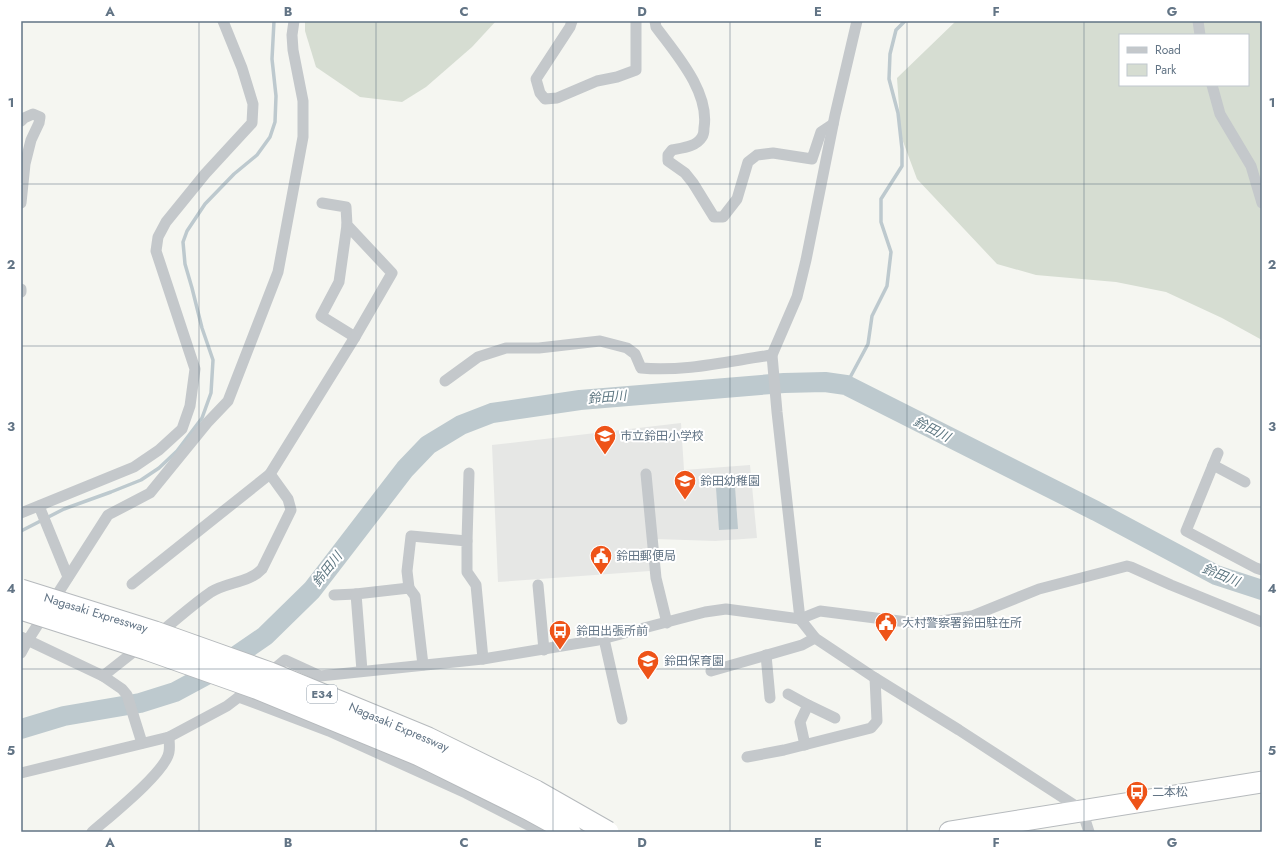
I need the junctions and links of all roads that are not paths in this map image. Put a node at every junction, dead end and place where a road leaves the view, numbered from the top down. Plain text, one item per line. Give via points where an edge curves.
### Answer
1 (223, 21) edge
2 (294, 21) edge
3 (572, 21) edge
4 (636, 21) edge
5 (655, 21) edge
6 (857, 21) edge
7 (1198, 21) edge
8 (1200, 34) edge
9 (1212, 86) edge
10 (21, 121) edge
11 (833, 124) junction
12 (322, 203) dead end
13 (1262, 203) edge
14 (21, 204) edge
15 (347, 225) junction
16 (355, 337) junction
17 (772, 359) junction
18 (445, 381) dead end
19 (1218, 453) dead end
20 (1213, 465) junction
21 (469, 473) dead end
22 (270, 474) junction
23 (646, 474) dead end
24 (1245, 482) dead end
25 (40, 509) junction
26 (21, 513) edge
27 (467, 541) junction
28 (1262, 570) edge
29 (68, 577) junction
30 (132, 584) dead end
31 (538, 585) dead end
32 (408, 588) junction
33 (21, 590) edge
34 (356, 594) junction
35 (334, 595) dead end
36 (21, 609) edge
37 (800, 618) junction
38 (1262, 622) edge
39 (667, 623) junction
40 (815, 638) junction
41 (24, 639) edge
42 (604, 639) junction
43 (544, 650) junction
44 (21, 653) edge
45 (766, 655) junction
46 (482, 659) junction
47 (423, 665) junction
48 (362, 671) junction
49 (711, 671) dead end
50 (103, 676) junction
51 (875, 678) junction
52 (788, 694) dead end
53 (239, 697) junction
54 (770, 698) dead end
55 (808, 705) junction
56 (836, 718) dead end
57 (622, 719) dead end
58 (169, 737) junction
59 (140, 739) junction
60 (805, 745) junction
61 (747, 757) dead end
62 (21, 773) edge
63 (1262, 782) edge
64 (1082, 810) junction
65 (92, 832) edge
66 (542, 832) edge
67 (570, 832) edge
68 (608, 832) edge
69 (950, 832) edge
70 (1089, 832) edge

1 - 25 street via 254,104 252,123 205,174 166,222 158,237 156,251 195,369 190,406 182,428 159,450 134,467
2 - 29 street via 293,50 303,101 303,137 278,272 228,401 150,493 108,515
3 - 4 street via 536,79 540,93 545,99 557,98 597,81 618,78 636,70
5 - 11 street via 696,85 706,120 703,136 689,147 672,150 668,155 668,161 685,173 714,217 723,216 737,199 748,162 757,155 773,153 812,158 821,132
6 - 11 street
7 - 8 street
9 - 13 street via 1220,114 1251,166
10 - 14 street via 33,114 40,117 25,164
11 - 17 street via 797,297
12 - 15 street via 346,207
15 - 16 street via 339,282 321,316
15 - 16 street via 392,273
16 - 22 street
17 - 18 street via 656,370 641,368 635,354 627,348 600,341 539,348 506,348 478,357
17 - 37 street
19 - 20 street
20 - 24 street
20 - 28 street via 1186,532
21 - 27 street
22 - 30 street
22 - 50 street via 288,499 291,510 262,569 256,575 212,592
23 - 39 street via 656,578
25 - 26 street
25 - 29 street
27 - 32 street via 411,536
27 - 46 street via 467,572 476,584
29 - 41 street
31 - 43 street
32 - 34 street
32 - 47 street via 415,596
33 - 68 highway, Nagasaki Expressway / E34, bridge via 155,632 270,673 428,738 536,791
34 - 35 street
34 - 48 street
36 - 67 highway, Nagasaki Expressway / E34, bridge via 256,688 419,755 528,808
37 - 38 street via 820,612 923,624 972,616 1039,589 1127,566
37 - 39 street via 726,609
37 - 40 street
39 - 42 street
40 - 45 street via 802,645
40 - 51 street
41 - 44 street
41 - 50 street
42 - 43 street
42 - 57 street
43 - 46 street
45 - 49 street
45 - 54 street
46 - 47 street
47 - 48 street
48 - 53 street via 320,676 285,660
50 - 59 street via 127,695
51 - 60 street via 877,721 871,728
51 - 64 street
52 - 55 street
53 - 58 street
53 - 66 street via 336,735 466,793
55 - 56 street
55 - 60 street via 800,722
58 - 59 street
58 - 65 street via 169,753 159,770
59 - 62 street
60 - 61 street
63 - 64 highway
64 - 69 highway
64 - 70 street

